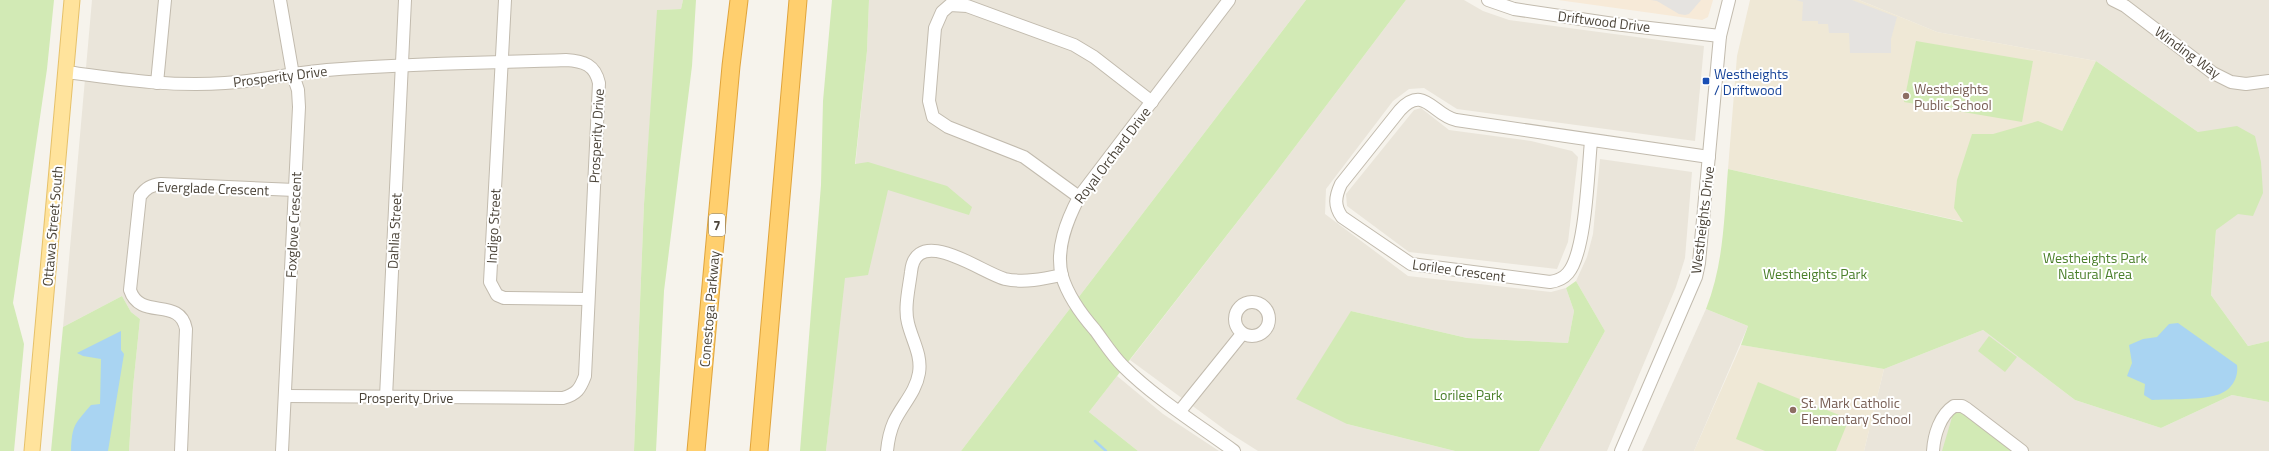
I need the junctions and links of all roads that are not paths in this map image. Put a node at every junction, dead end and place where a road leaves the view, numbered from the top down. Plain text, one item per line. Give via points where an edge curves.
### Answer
1 (72, 0) edge
2 (165, 0) edge
3 (280, 0) edge
4 (405, 0) edge
5 (505, 0) edge
6 (739, 0) edge
7 (798, 0) edge
8 (1488, 0) edge
9 (1729, 0) edge
10 (2113, 0) edge
11 (1222, 2) edge
12 (1720, 36) junction
13 (501, 63) junction
14 (403, 66) junction
15 (66, 72) junction
16 (293, 75) junction
17 (2269, 81) edge
18 (157, 83) junction
19 (1152, 102) junction
20 (1590, 141) junction
21 (1709, 157) junction
22 (295, 190) junction
23 (1078, 197) junction
24 (1062, 275) junction
25 (588, 299) junction
26 (1242, 334) dead end
27 (286, 396) junction
28 (386, 397) junction
29 (1180, 411) junction
30 (32, 451) edge
31 (181, 451) edge
32 (282, 451) edge
33 (696, 451) edge
34 (759, 451) edge
35 (887, 451) edge
36 (1234, 451) edge
37 (1621, 451) edge
38 (1933, 451) edge
39 (2022, 451) edge

1 - 15 main road, Ottawa Street South
2 - 18 street
3 - 16 street, Foxglove Crescent
4 - 14 street, Dahlia Street
5 - 13 street, Indigo Street
6 - 33 highway, Conestoga Parkway / 7
7 - 34 highway
8 - 12 street, Driftwood Drive via 1514,9
9 - 12 street, Westheights Drive
10 - 17 street, Winding Way via 2125,6 2213,73 2231,82 2246,84
11 - 19 street, Royal Orchard Drive
12 - 21 street, Westheights Drive
13 - 14 street, Prosperity Drive
13 - 25 street, Indigo Street via 490,282 497,295 504,298
13 - 25 street, Prosperity Drive via 576,60 594,68 598,77
14 - 16 street, Prosperity Drive via 326,70
14 - 28 street, Dahlia Street
15 - 18 street, Prosperity Drive
15 - 30 main road, Ottawa Street South
16 - 18 street, Prosperity Drive via 226,83
16 - 22 street, Foxglove Crescent via 298,90 299,107
19 - 23 street, Royal Orchard Drive
19 - 23 street via 1094,57 1074,45 967,6 950,5 942,12 935,28 929,94 929,109 933,117 948,127 1024,157
20 - 20 street, Lorilee Crescent via 1456,120 1445,116 1426,101 1416,99 1409,101 1400,110 1341,184 1336,205 1342,217 1411,264 1550,282 1559,281 1568,274 1575,262 1580,243
20 - 21 street, Lorilee Crescent
21 - 37 street, Westheights Drive via 1696,277
22 - 27 street, Foxglove Crescent
22 - 31 street, Everglade Crescent via 161,184 152,185 140,196 130,290 132,297 140,305 174,311 184,322 186,329
23 - 24 street, Royal Orchard Drive via 1068,218 1062,242
24 - 29 street, Royal Orchard Drive via 1070,295 1085,318 1122,365
24 - 35 street via 1027,281 1005,279 947,252 929,250 920,253 911,269 907,315 918,353 919,374 914,389 895,421
25 - 28 street, Prosperity Drive via 585,376 581,387 574,395 563,398
26 - 29 street
27 - 28 street, Prosperity Drive
27 - 32 street, Foxglove Crescent
29 - 36 street, Royal Orchard Drive
38 - 39 street via 1944,414 1954,406 1962,406

